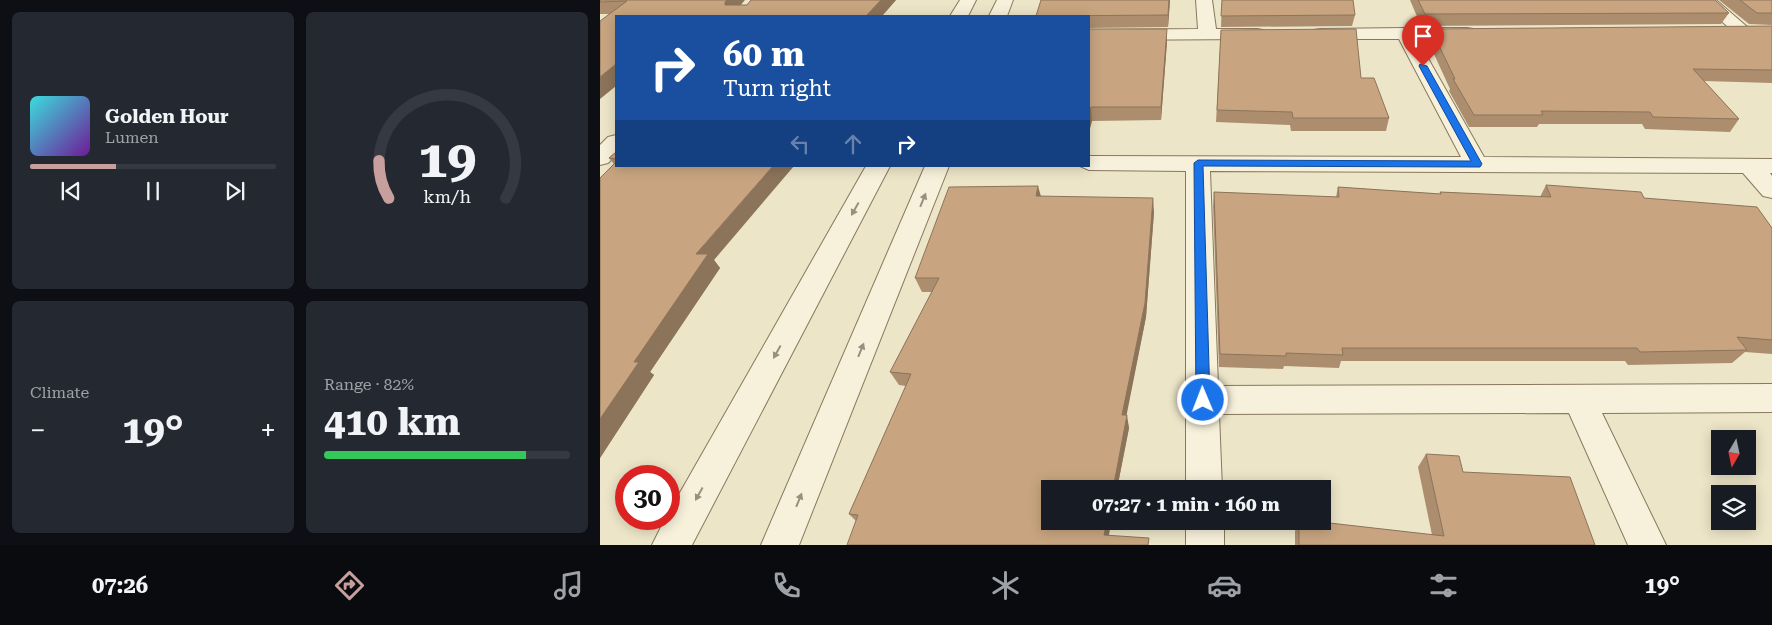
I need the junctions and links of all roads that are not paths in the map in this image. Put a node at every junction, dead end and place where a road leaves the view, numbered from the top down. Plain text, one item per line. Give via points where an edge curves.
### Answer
1 (968, 0) edge
2 (1005, 0) edge
3 (1204, 0) edge
4 (1706, 0) edge
5 (960, 15) edge
6 (998, 15) edge
7 (1713, 31) edge
8 (1743, 31) junction
9 (1762, 31) edge
10 (1405, 33) junction
11 (1485, 33) edge
12 (1208, 34) junction
13 (1277, 34) edge
14 (1306, 34) edge
15 (1090, 35) edge
16 (615, 143) edge
17 (600, 158) edge
18 (1090, 163) edge
19 (1198, 163) junction
20 (1477, 164) junction
21 (1760, 166) edge
22 (877, 167) edge
23 (937, 167) edge
24 (1772, 190) edge
25 (1772, 398) edge
26 (1579, 399) junction
27 (1203, 400) junction
28 (1204, 480) edge
29 (1205, 530) edge
30 (671, 545) edge
31 (780, 545) edge
32 (1205, 545) edge
33 (1647, 545) edge

1 - 5 street
2 - 6 street
3 - 12 street
4 - 8 street
7 - 8 street
8 - 9 street
10 - 11 street
10 - 14 street
10 - 20 street
12 - 13 street
12 - 15 street
16 - 17 street
18 - 19 street
19 - 20 street
19 - 27 street
20 - 21 street
21 - 24 street
22 -> 30 street
31 -> 23 street
25 - 26 street
26 - 27 street
26 - 33 street
27 - 28 street
29 - 32 street

